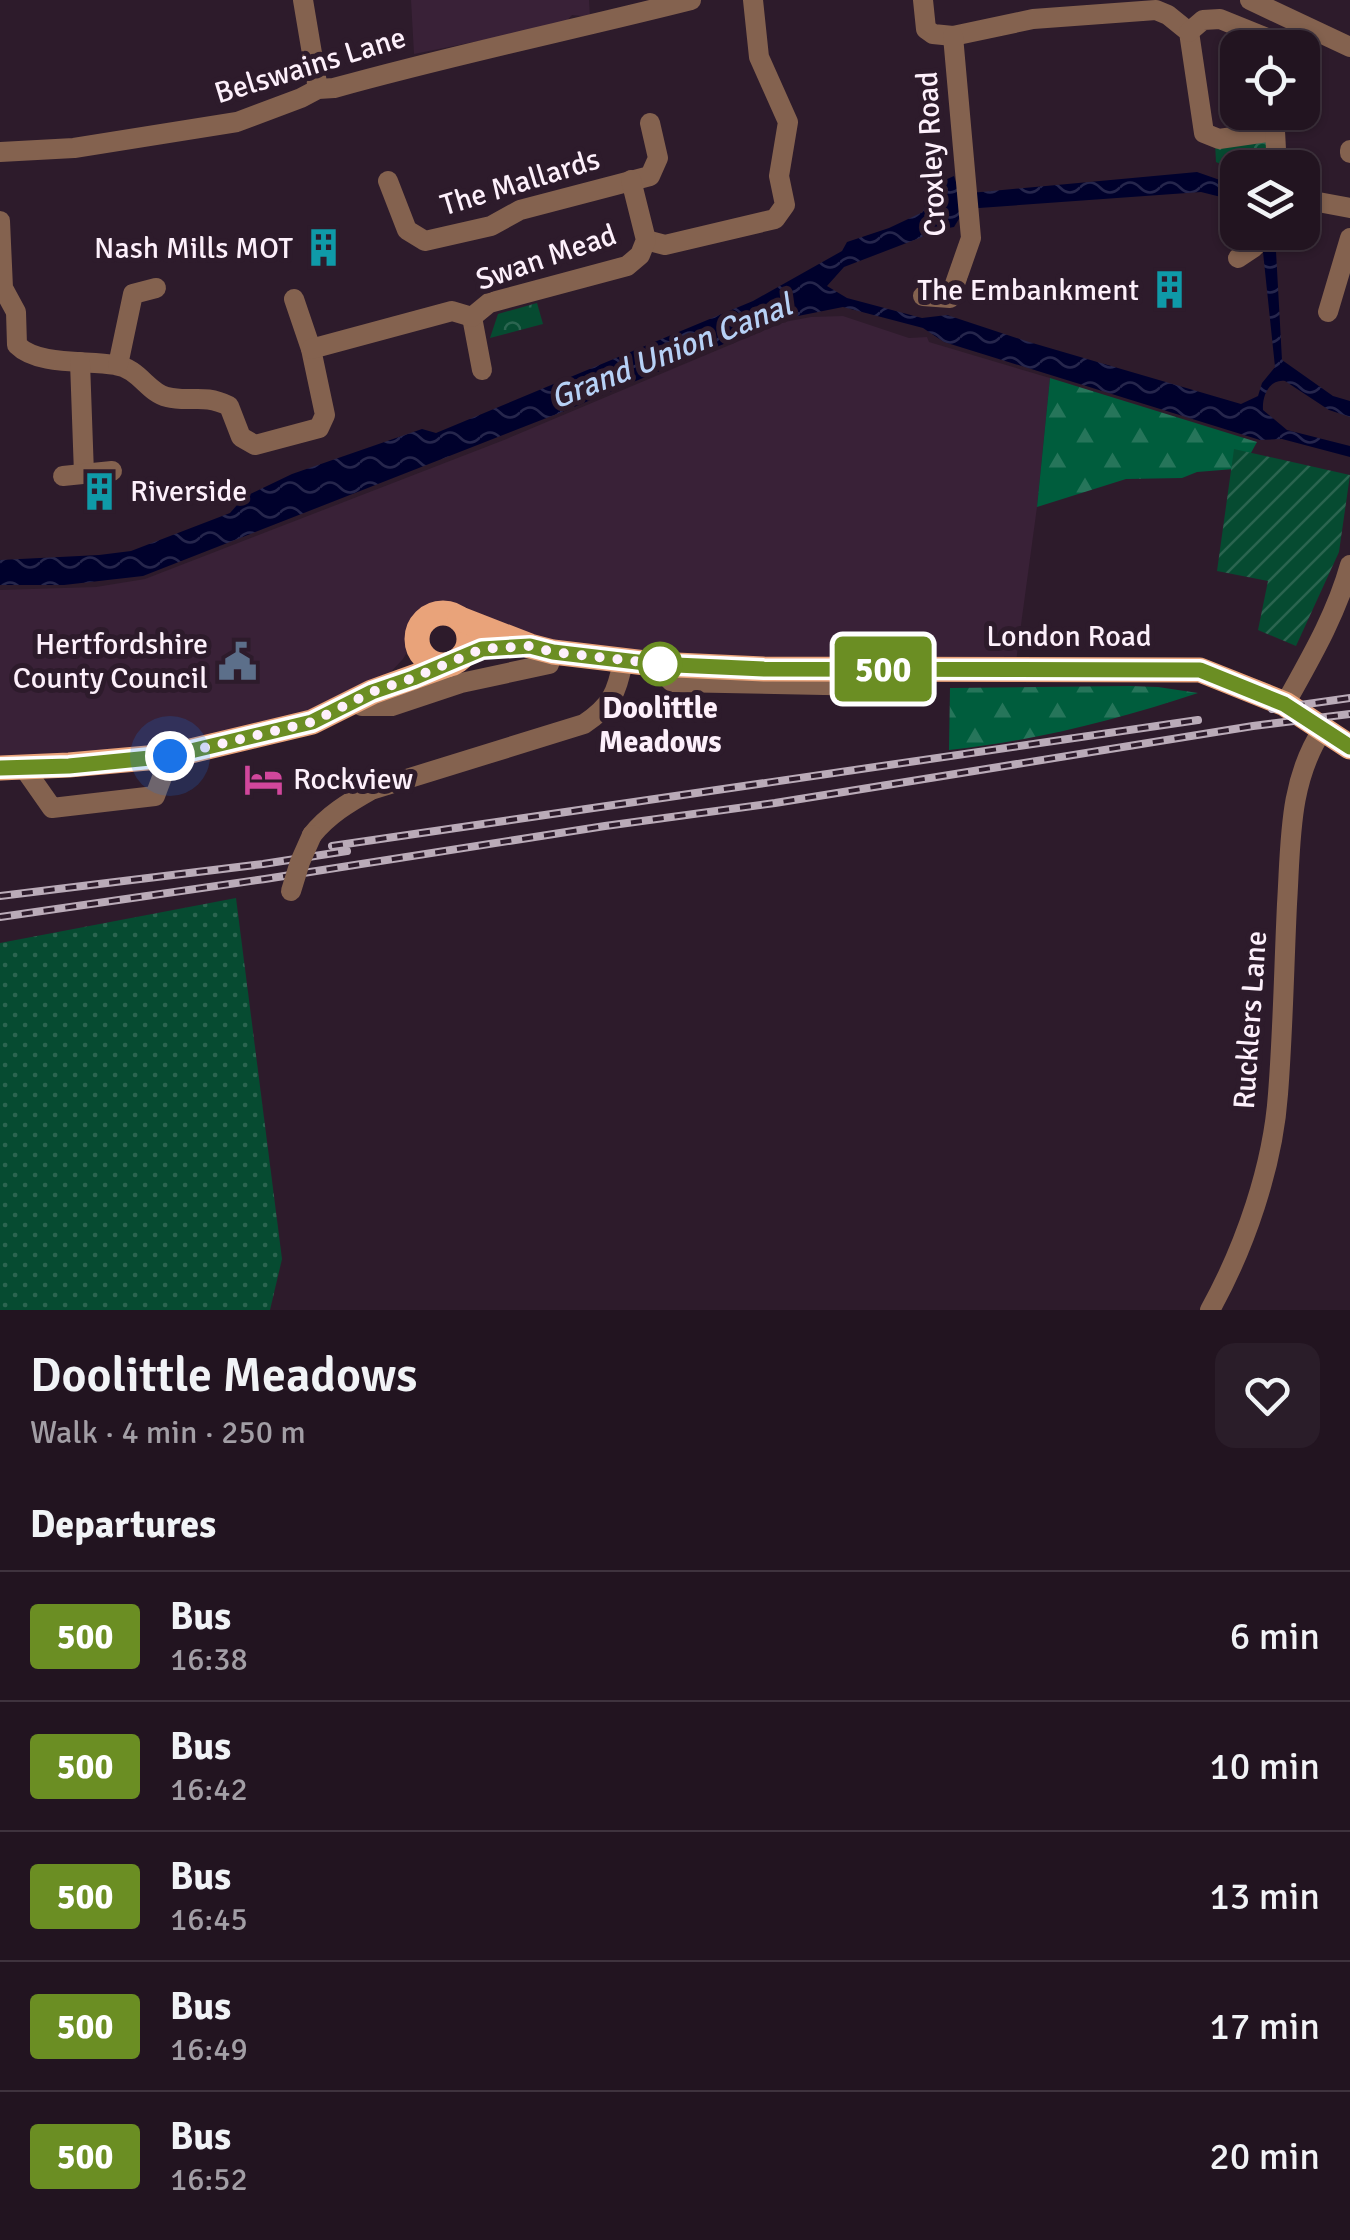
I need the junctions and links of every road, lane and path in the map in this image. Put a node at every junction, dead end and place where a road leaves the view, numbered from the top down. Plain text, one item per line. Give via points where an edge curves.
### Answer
1 (303, 0) edge
2 (692, 0) edge
3 (753, 0) edge
4 (922, 0) edge
5 (1250, 0) edge
6 (1247, 30) edge
7 (1189, 32) junction
8 (953, 36) junction
9 (1350, 47) edge
10 (318, 89) junction
11 (650, 122) dead end
12 (1249, 130) edge
13 (0, 152) edge
14 (388, 180) dead end
15 (631, 180) junction
16 (1350, 186) edge
17 (1320, 203) edge
18 (1347, 208) edge
19 (0, 221) edge
20 (1350, 238) edge
21 (643, 248) junction
22 (1248, 250) edge
23 (1238, 258) dead end
24 (156, 288) dead end
25 (922, 296) dead end
26 (294, 299) dead end
27 (1328, 312) dead end
28 (472, 316) junction
29 (311, 349) junction
30 (80, 362) junction
31 (118, 365) junction
32 (482, 370) dead end
33 (112, 470) dead end
34 (1350, 565) edge
35 (460, 619) junction
36 (417, 634) junction
37 (541, 649) junction
38 (454, 661) junction
39 (623, 661) junction
40 (654, 664) junction
41 (924, 687) dead end
42 (362, 696) junction
43 (1284, 704) junction
44 (1324, 729) junction
45 (1350, 747) edge
46 (170, 756) junction
47 (12, 768) edge
48 (292, 891) dead end
49 (1210, 1310) edge

1 - 10 street
2 - 10 street, Belswains Lane
3 - 21 street via 759,57 788,122 779,176 785,205 774,219
4 - 8 street via 926,29
5 - 9 street
6 - 7 street via 1220,19 1203,20
7 - 8 street via 1156,10 1033,19
7 - 12 street via 1204,134 1219,139
8 - 25 street, Croxley Road via 971,238 950,298
10 - 13 street, Belswains Lane via 237,122 74,148
11 - 15 street, The Mallards via 658,158 650,176
14 - 15 street, The Mallards via 407,230 425,241
15 - 21 street
16 - 18 street
17 - 18 street
19 - 30 street via 2,288 16,312 17,345 27,355
20 - 27 street
21 - 28 street, Swan Mead via 627,266 488,303
22 - 23 street
24 - 31 street via 132,294
26 - 29 street
28 - 29 street, Swan Mead via 452,311
28 - 32 street, Swan Mead
29 - 31 street via 325,415 318,428 255,444 242,437 229,406 213,398 164,397
30 - 31 street
30 - 33 street via 73,475
34 - 43 street via 1342,594
35 - 36 main road via 436,613
35 - 37 main road, London Road
35 - 38 main road via 469,640
36 - 38 main road via 422,655 435,664
36 - 42 main road, London Road via 403,659
37 - 38 main road, London Road via 482,649
37 - 39 main road, London Road
37 - 42 street via 548,664 392,706 362,706
38 - 42 main road, London Road
39 - 40 main road, London Road
39 - 48 street, bridge via 604,711 584,724 370,790 344,805 312,835
40 - 41 street via 672,682
40 - 43 main road, London Road via 1188,669
42 - 46 main road, London Road via 312,722
43 - 44 main road, London Road
44 - 45 main road, London Road
44 - 49 street, Rucklers Lane via 1308,751 1293,804 1278,1098 1264,1174
46 - 47 main road, London Road
46 - 47 street via 155,796 52,808

